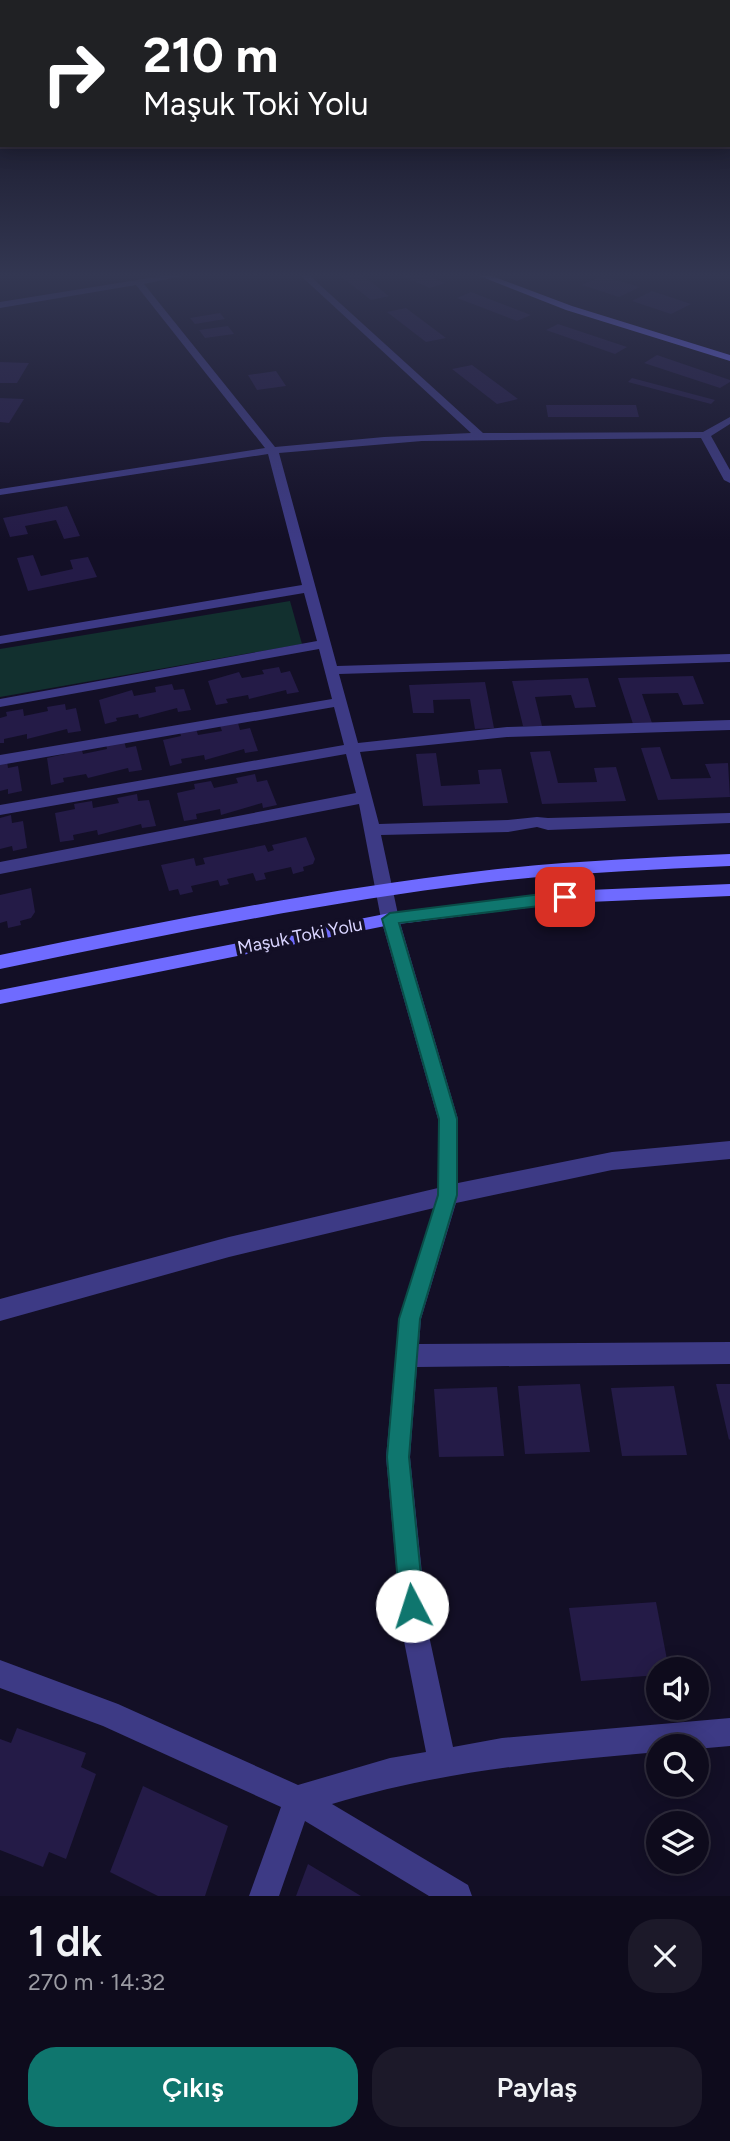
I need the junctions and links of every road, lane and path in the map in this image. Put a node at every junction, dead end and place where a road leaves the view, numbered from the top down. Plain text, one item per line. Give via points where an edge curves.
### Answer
1 (203, 363) edge
2 (401, 363) edge
3 (730, 420) edge
4 (705, 435) junction
5 (481, 437) junction
6 (273, 451) junction
7 (730, 480) edge
8 (0, 492) edge
9 (310, 588) junction
10 (0, 640) edge
11 (325, 644) junction
12 (730, 658) edge
13 (332, 670) junction
14 (340, 702) junction
15 (0, 703) edge
16 (730, 725) edge
17 (352, 748) junction
18 (0, 760) edge
19 (365, 797) junction
20 (0, 810) edge
21 (730, 818) edge
22 (372, 830) junction
23 (730, 860) edge
24 (0, 868) edge
25 (730, 890) edge
26 (385, 891) junction
27 (390, 919) junction
28 (0, 962) edge
29 (0, 997) edge
30 (730, 1150) edge
31 (448, 1195) junction
32 (0, 1310) edge
33 (730, 1353) edge
34 (407, 1356) junction
35 (0, 1674) edge
36 (730, 1732) edge
37 (442, 1763) junction
38 (298, 1800) junction
39 (264, 1896) edge
40 (457, 1896) edge

1 - 6 street
2 - 5 street
3 - 4 street
4 - 5 street
4 - 7 street
5 - 6 street via 383,440
6 - 8 street
6 - 9 street
9 - 10 street
9 - 11 street
11 - 13 street
11 - 15 street
12 - 13 street
13 - 14 street
14 - 17 street
14 - 18 street
16 - 17 street via 507,732
17 - 19 street
17 - 20 street
19 - 22 street
19 - 24 street
21 - 22 street
22 - 26 street
23 - 26 main road via 482,876
25 - 27 main road, Maşuk Toki Yolu via 565,897
26 - 27 street
26 - 28 main road via 204,920
27 - 29 main road, Maşuk Toki Yolu
27 - 31 street via 448,1119
30 - 31 street via 612,1161
31 - 32 street via 229,1247
31 - 34 street via 410,1319
33 - 34 street
34 - 37 street via 398,1457 415,1631
35 - 38 street via 108,1714
36 - 37 street via 502,1752
37 - 38 street via 390,1772
38 - 39 street
38 - 40 street

